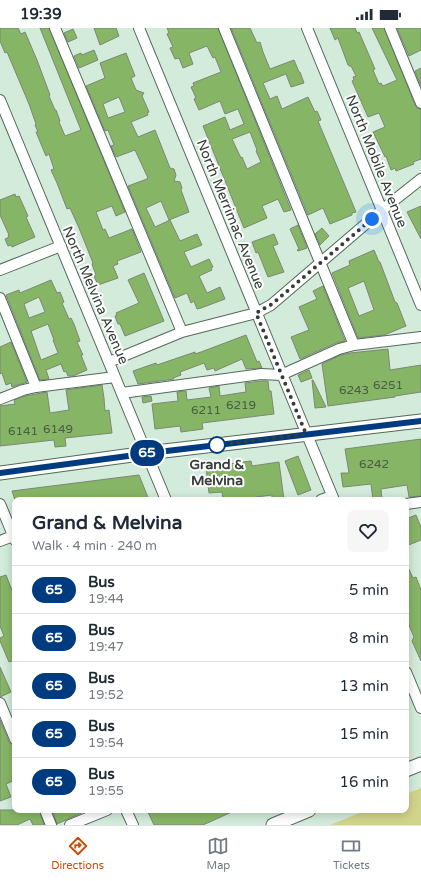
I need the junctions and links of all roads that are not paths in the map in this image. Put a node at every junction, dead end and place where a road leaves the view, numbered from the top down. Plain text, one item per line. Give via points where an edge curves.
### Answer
1 (55, 28) edge
2 (139, 28) edge
3 (224, 28) edge
4 (306, 28) edge
5 (390, 28) edge
6 (0, 100) edge
7 (421, 103) edge
8 (421, 179) edge
9 (382, 210) junction
10 (61, 246) junction
11 (320, 264) junction
12 (0, 270) edge
13 (0, 298) edge
14 (421, 305) edge
15 (256, 313) junction
16 (182, 332) junction
17 (421, 337) edge
18 (354, 345) junction
19 (109, 362) junction
20 (281, 374) junction
21 (115, 377) junction
22 (36, 387) junction
23 (122, 393) junction
24 (0, 399) edge
25 (421, 421) edge
26 (306, 434) junction
27 (147, 453) junction
28 (0, 473) edge
29 (165, 497) edge
30 (333, 497) edge
31 (421, 503) edge
32 (0, 504) edge
33 (409, 504) edge
34 (12, 533) edge
35 (12, 538) edge
36 (0, 541) edge
37 (413, 685) edge
38 (0, 704) edge
39 (421, 708) edge
40 (12, 732) edge
41 (421, 764) edge
42 (409, 769) edge
43 (46, 813) edge
44 (100, 813) edge
45 (127, 813) edge
46 (294, 813) edge
47 (52, 825) edge
48 (70, 825) edge
49 (133, 825) edge
50 (272, 825) edge

1 - 16 street
2 - 15 street, North Merrimac Avenue
3 - 11 street
4 - 9 street, North Mobile Avenue
5 - 7 street
6 - 10 street, North Melvina Avenue
8 - 9 street
9 - 11 street
9 - 14 street, North Mobile Avenue
10 - 12 street
10 - 19 street, North Melvina Avenue
11 - 15 street via 272,304
11 - 18 street
13 - 22 street
15 - 16 street
15 - 20 street, North Merrimac Avenue
16 - 19 street
17 - 18 street
18 - 20 street
19 - 21 street, North Melvina Avenue
20 - 23 street via 261,374
20 - 26 street, North Merrimac Avenue
21 - 22 street
21 - 23 street, North Melvina Avenue
22 - 24 street
23 - 27 street, North Melvina Avenue
25 - 26 main road
26 - 27 main road
26 - 30 street, North Merrimac Avenue
27 - 28 main road
27 - 29 street, North Melvina Avenue
31 - 33 street
32 - 34 street
35 - 36 street
37 - 39 street
38 - 40 street
41 - 42 main road
43 - 47 street
44 - 48 street
45 - 49 street
46 - 50 main road

